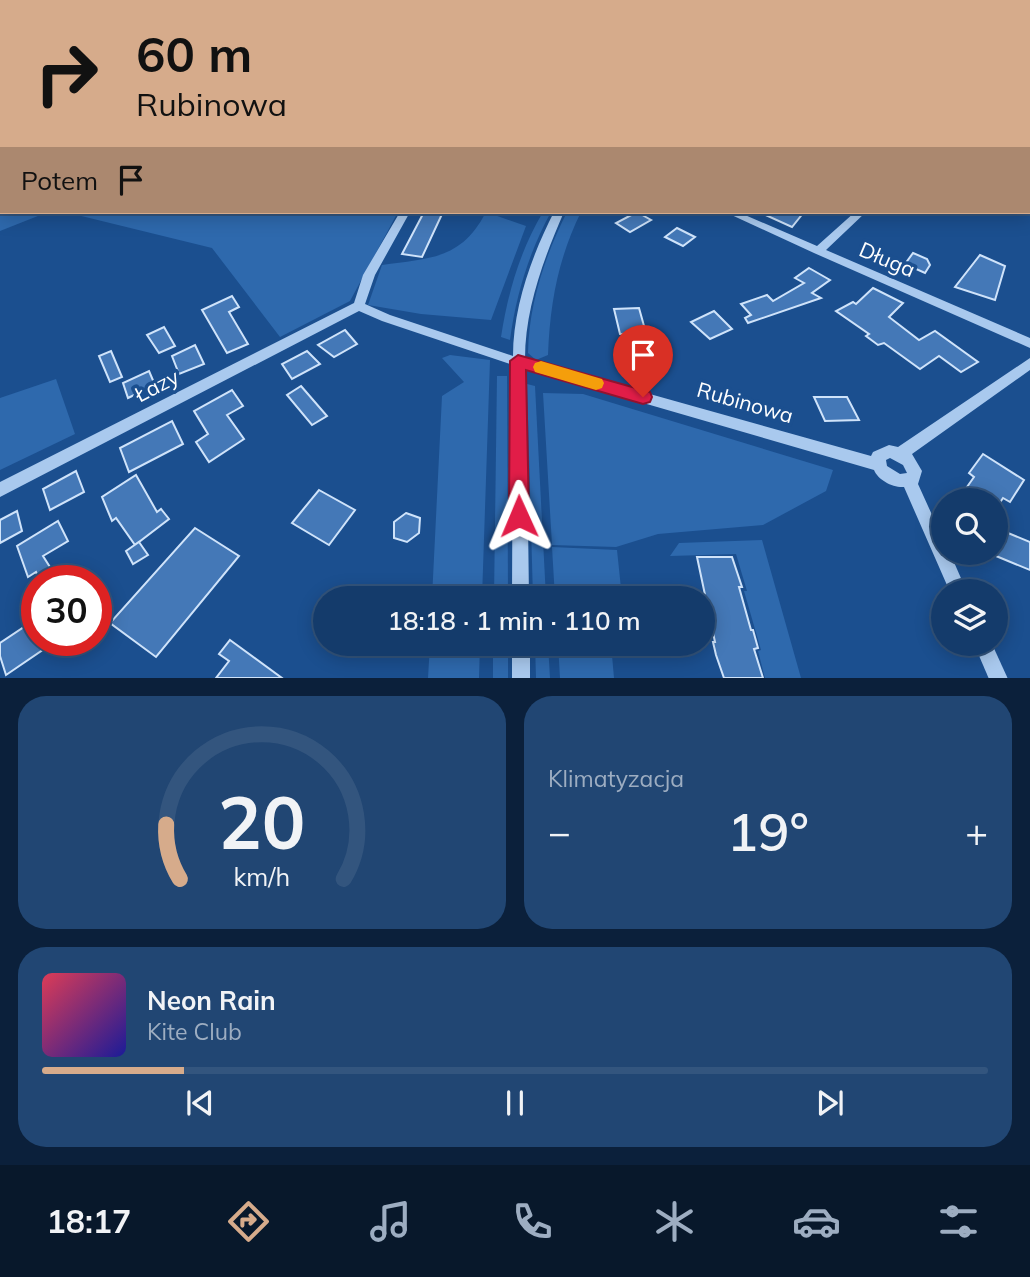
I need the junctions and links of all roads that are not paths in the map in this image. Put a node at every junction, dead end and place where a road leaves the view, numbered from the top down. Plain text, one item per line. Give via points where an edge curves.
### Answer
1 (404, 214) edge
2 (558, 214) edge
3 (735, 214) edge
4 (859, 214) edge
5 (818, 251) junction
6 (359, 306) junction
7 (1030, 343) edge
8 (518, 361) junction
9 (1030, 363) edge
10 (900, 454) junction
11 (878, 465) junction
12 (909, 481) junction
13 (0, 490) edge
14 (953, 579) edge
15 (520, 586) edge
16 (520, 656) edge
17 (989, 656) edge
18 (521, 678) edge
19 (999, 678) edge

1 - 6 street via 369,275
2 - 8 street via 524,307
3 - 5 street, Długa
4 - 5 street
5 - 7 street, Długa
6 - 8 street, Rubinowa
6 - 13 street, Łazy
8 - 11 street, Rubinowa
8 - 15 street
9 - 10 street
10 - 11 street via 884,452
10 - 12 street via 914,466 915,475
11 - 12 street, Rubinowa via 891,478
12 - 14 street
16 - 18 street
17 - 19 street

